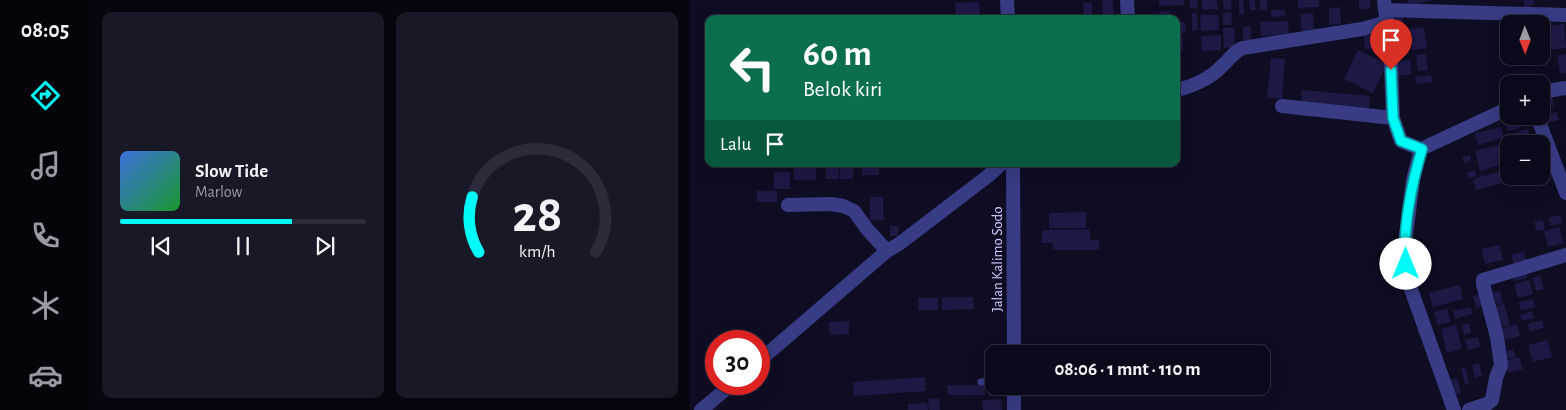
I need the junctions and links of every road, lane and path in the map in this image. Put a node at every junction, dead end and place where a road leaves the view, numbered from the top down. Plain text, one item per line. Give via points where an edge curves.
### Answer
1 (1007, 0) edge
2 (1127, 0) edge
3 (1385, 11) edge
4 (1008, 15) edge
5 (1128, 15) edge
6 (1566, 15) edge
7 (1566, 88) edge
8 (1180, 89) edge
9 (1550, 91) edge
10 (1282, 106) dead end
11 (1500, 112) edge
12 (1393, 118) junction
13 (1540, 125) edge
14 (1422, 149) junction
15 (998, 167) edge
16 (1013, 167) edge
17 (1566, 193) edge
18 (788, 204) dead end
19 (887, 251) junction
20 (1566, 254) edge
21 (1014, 345) edge
22 (770, 352) edge
23 (981, 382) dead end
24 (985, 382) edge
25 (719, 395) edge
26 (1014, 395) edge
27 (701, 410) edge
28 (1014, 410) edge
29 (1454, 410) edge
30 (1469, 410) edge

1 - 4 street
2 - 5 street
3 - 6 street
3 - 8 street via 1362,29 1243,48 1208,77
3 - 12 street via 1390,38
7 - 9 street
10 - 12 street
11 - 14 street
12 - 14 street via 1401,141
13 - 17 street
14 - 29 street via 1413,180 1404,250 1407,278
15 - 19 street
16 - 21 street, Jalan Kalimo Sodo
18 - 19 street via 831,204 854,211
19 - 22 street
20 - 30 street via 1483,280 1502,365 1492,400
23 - 24 lane
25 - 27 street
26 - 28 street

